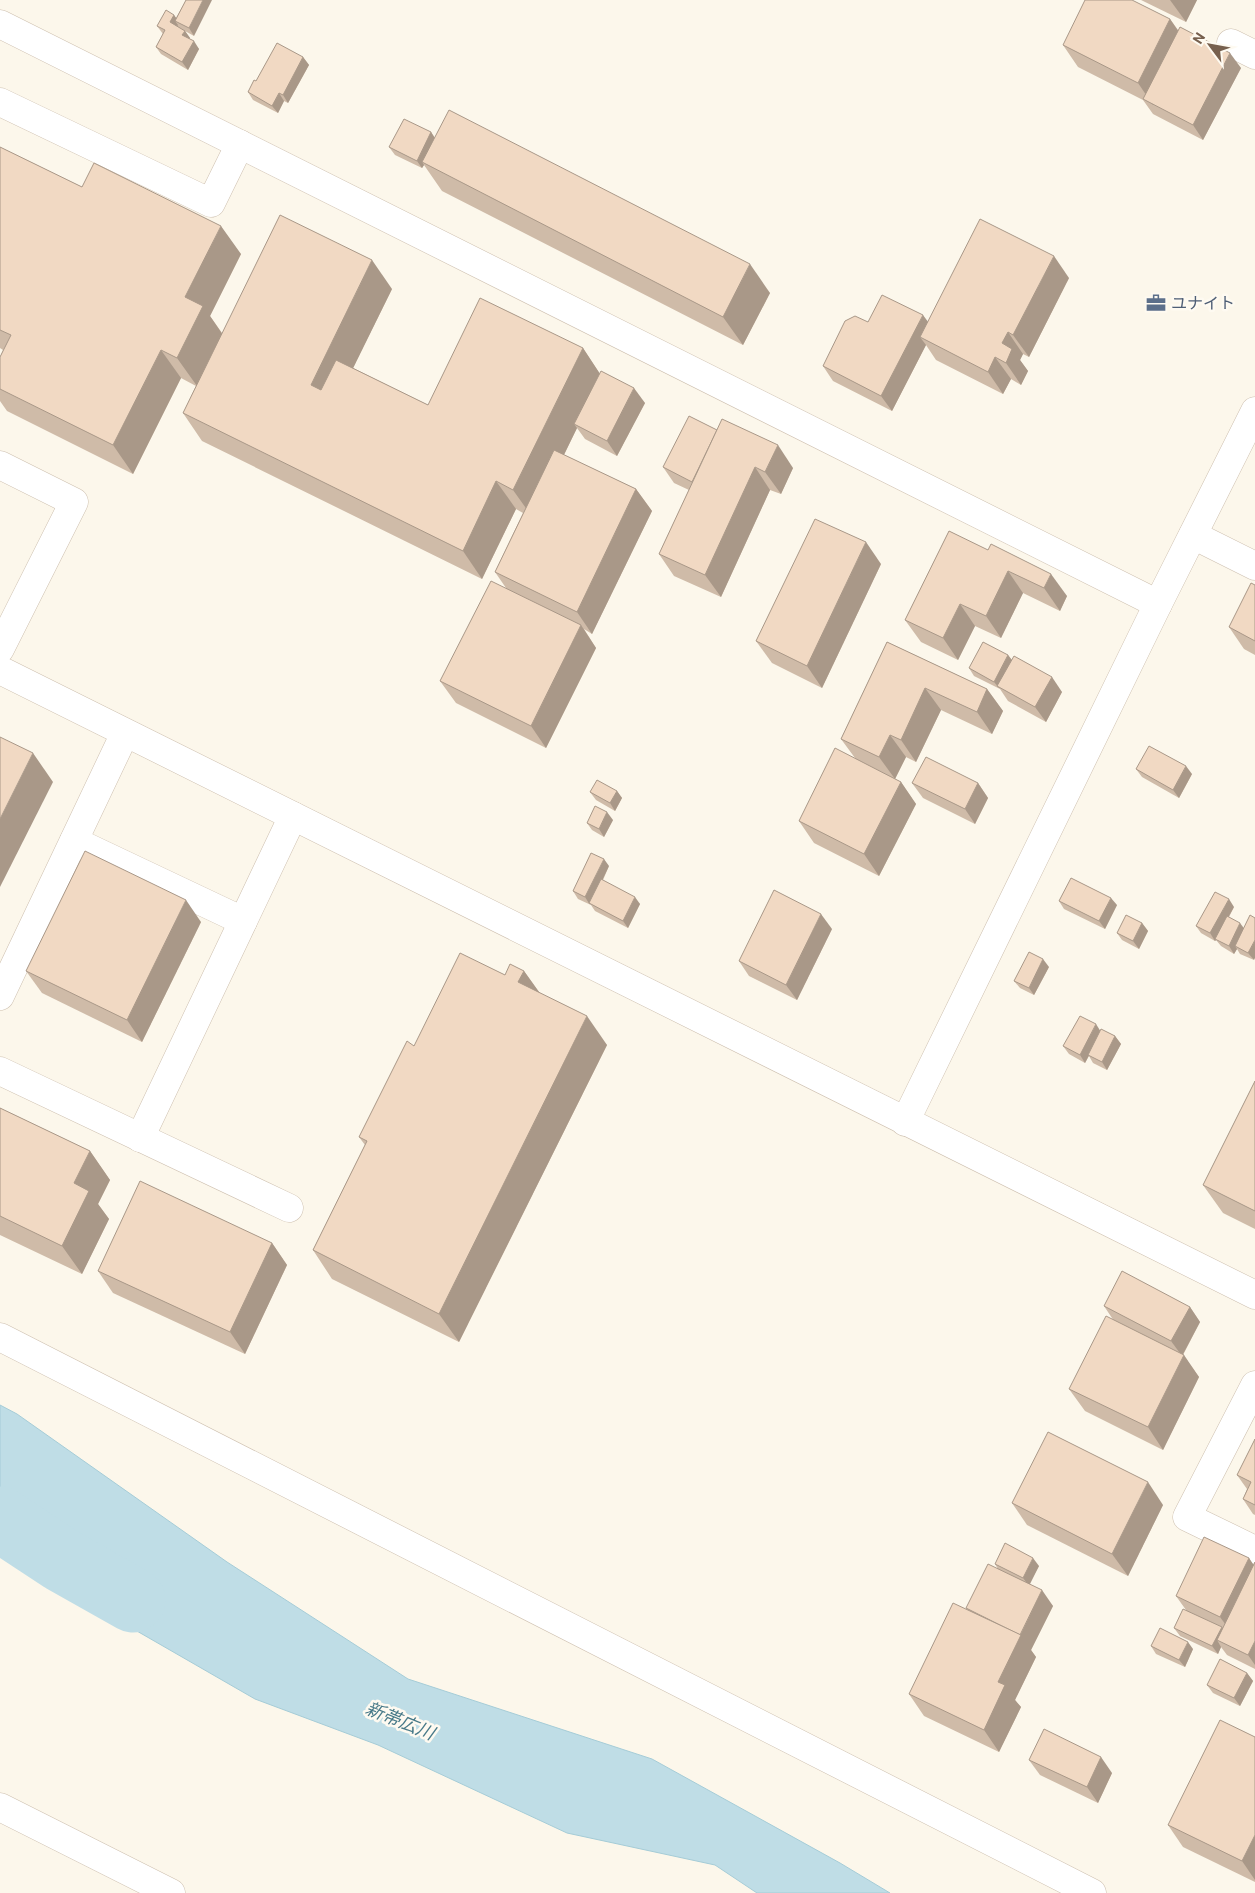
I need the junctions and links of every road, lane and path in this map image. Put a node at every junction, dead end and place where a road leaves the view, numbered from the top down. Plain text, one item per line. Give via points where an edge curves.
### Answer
1 (0, 24) edge
2 (0, 102) edge
3 (240, 144) junction
4 (1255, 411) edge
5 (0, 465) edge
6 (1193, 535) junction
7 (1255, 566) edge
8 (1158, 604) junction
9 (0, 649) edge
10 (0, 670) edge
11 (126, 733) junction
12 (293, 816) junction
13 (74, 841) junction
14 (243, 921) junction
15 (0, 996) edge
16 (0, 1071) edge
17 (904, 1122) junction
18 (140, 1138) junction
19 (289, 1208) dead end
20 (1255, 1295) edge
21 (0, 1337) edge
22 (1255, 1385) edge
23 (1255, 1550) edge
24 (0, 1807) edge
25 (171, 1893) edge
26 (1092, 1893) edge

1 - 3 street
2 - 3 street via 211,203
3 - 8 street
4 - 6 street
5 - 9 street via 74,502
6 - 7 street
6 - 8 street
8 - 17 street
10 - 11 street
11 - 12 street
11 - 13 street
12 - 14 street
12 - 17 street
13 - 14 street
13 - 15 street
14 - 18 street
16 - 18 street
17 - 20 street
18 - 19 street
21 - 26 street
22 - 23 street via 1187,1517
24 - 25 street

